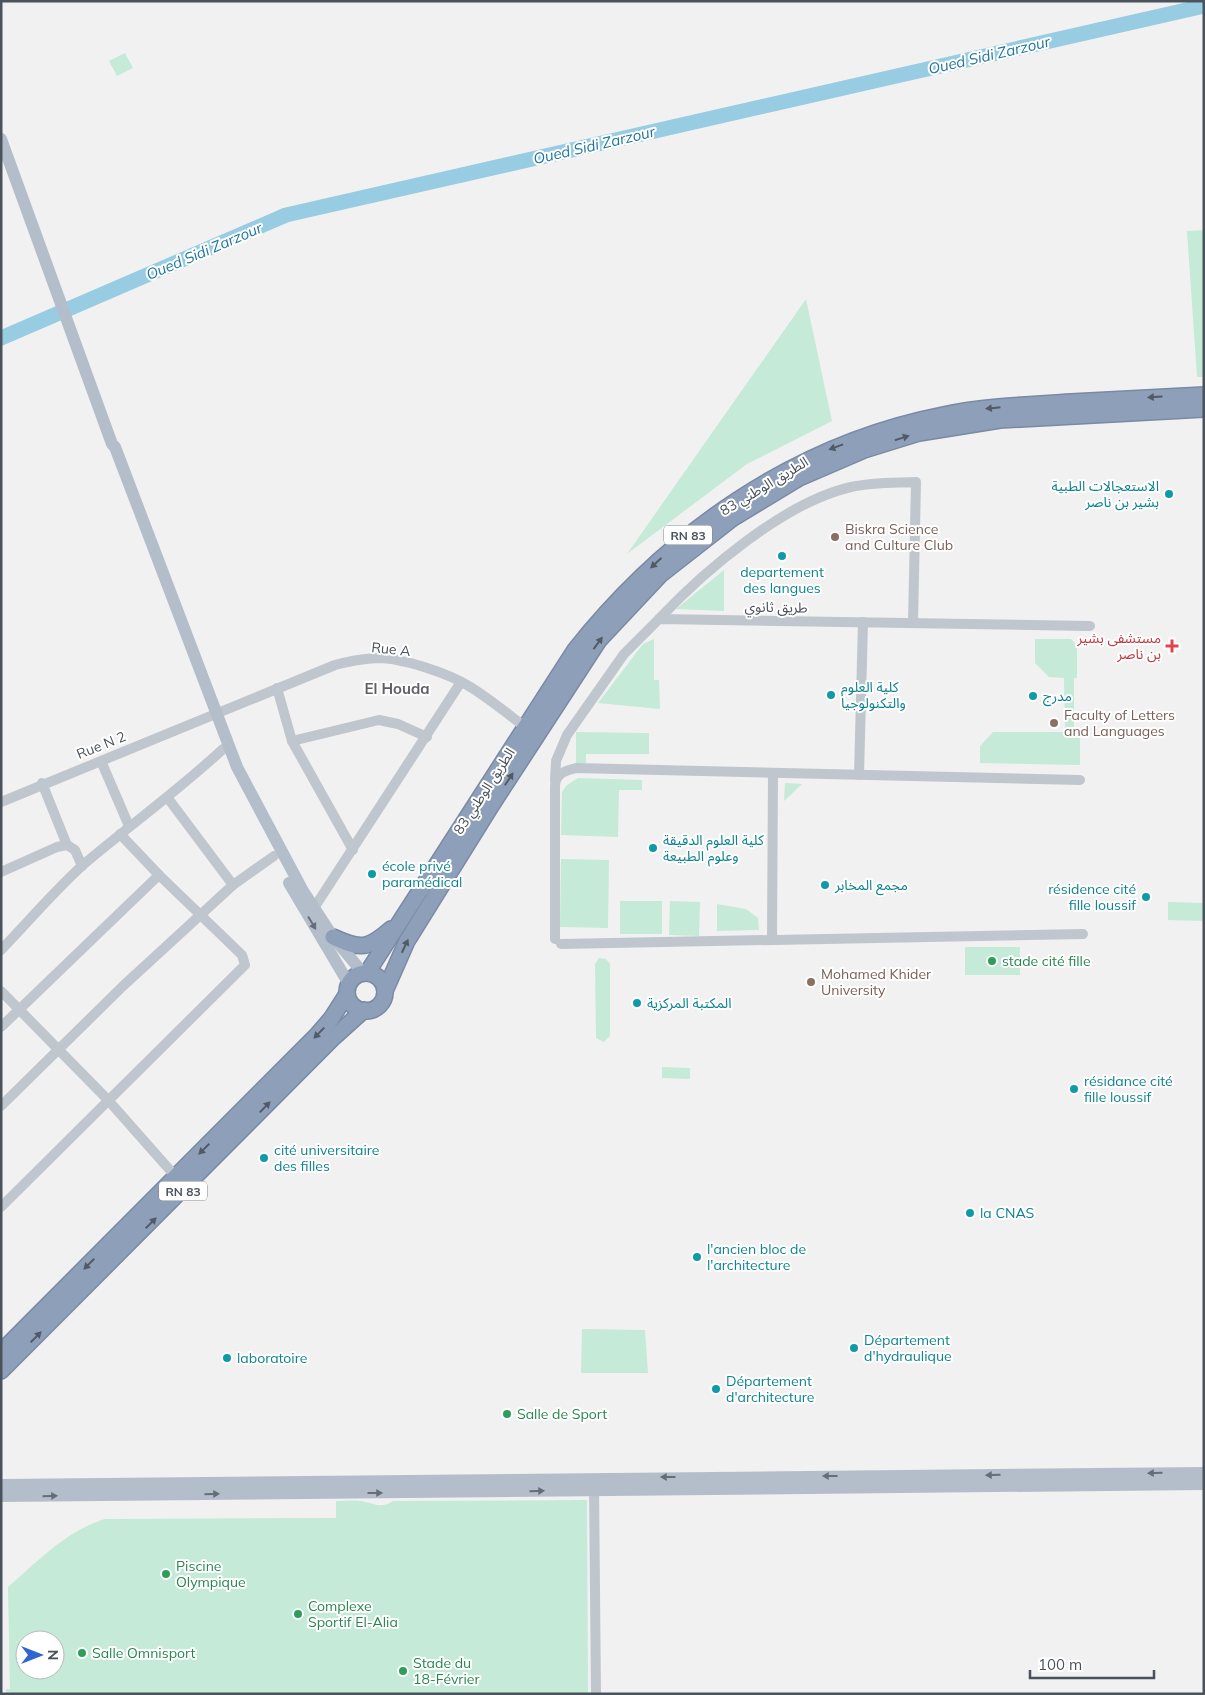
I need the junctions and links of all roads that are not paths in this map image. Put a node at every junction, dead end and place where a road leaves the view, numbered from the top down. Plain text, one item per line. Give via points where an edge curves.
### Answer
1 (1, 139) edge
2 (1204, 395) edge
3 (1204, 410) edge
4 (659, 618) junction
5 (863, 622) junction
6 (913, 623) junction
7 (1090, 626) dead end
8 (461, 682) junction
9 (277, 688) junction
10 (213, 714) junction
11 (525, 727) junction
12 (427, 737) junction
13 (292, 741) junction
14 (223, 749) junction
15 (101, 760) junction
16 (773, 773) junction
17 (859, 775) junction
18 (555, 780) junction
19 (1080, 780) dead end
20 (42, 783) junction
21 (167, 797) junction
22 (1, 802) edge
23 (129, 826) junction
24 (120, 834) junction
25 (67, 845) junction
26 (353, 850) junction
27 (274, 856) junction
28 (82, 866) junction
29 (1, 872) edge
30 (159, 874) junction
31 (233, 885) junction
32 (314, 908) junction
33 (201, 914) junction
34 (398, 923) junction
35 (1082, 934) dead end
36 (333, 937) junction
37 (772, 940) junction
38 (1, 950) edge
39 (365, 973) junction
40 (348, 989) junction
41 (1, 991) edge
42 (385, 991) junction
43 (19, 1009) junction
44 (364, 1010) junction
45 (1, 1028) edge
46 (58, 1048) junction
47 (108, 1100) junction
48 (1, 1106) edge
49 (176, 1177) junction
50 (1, 1207) edge
51 (1, 1352) edge
52 (1, 1372) edge
53 (1204, 1473) edge
54 (1, 1484) edge
55 (594, 1484) junction
56 (1204, 1484) edge
57 (1, 1496) edge
58 (596, 1694) edge

1 - 10 main road via 112,444 111,449
2 -> 11 highway, الطريق الوطني 83 / RN 83 via 967,411 896,425 828,450 721,511 632,584 575,650
42 -> 3 highway, الطريق الوطني 83 / RN 83 via 407,941 599,640 660,575 733,518 798,478 864,450 919,433 1000,420
4 - 5 street, طريق ثانوي
4 - 6 street via 707,573 748,541 810,502 875,483 916,482
4 - 18 street via 624,654 566,735 556,761
5 - 6 street, طريق ثانوي
5 - 17 street
6 - 7 street, طريق ثانوي
8 - 9 street, Rue A via 412,664 379,658 335,665
8 - 11 street, Rue A
8 - 12 street
9 - 10 street, Rue A
9 - 13 street
10 - 14 main road
10 - 15 street, Rue N 2
10 - 32 main road via 257,808
11 - 34 highway, الطريق الوطني 83 / RN 83
12 - 13 street via 398,724 379,720
12 - 26 street
13 - 26 street
14 - 21 street
14 - 27 main road via 243,798
15 - 20 street, Rue N 2
15 - 23 street
16 - 17 street
16 - 18 street via 576,768 563,771
16 - 37 street
17 - 19 street
18 - 37 street via 558,941
20 - 22 street, Rue N 2
20 - 25 street
21 - 23 street
21 - 31 street
23 - 24 street
24 - 28 street
24 - 30 street
25 - 28 street via 76,850
25 - 29 street
26 - 32 street
27 - 31 street
27 -> 40 main road
28 - 38 street
30 - 33 street
30 - 43 street
31 - 33 street
32 - 36 main road
33 - 46 street
33 - 47 street via 244,957 244,968
34 - 36 highway via 374,943 365,946 352,946
34 - 39 highway, الطريق الوطني 83 / RN 83 via 381,954
35 - 37 street
36 - 39 main road
39 - 40 highway via 355,976
39 - 42 highway via 377,976
40 - 44 highway via 351,1004
40 -> 49 highway, RN 83 via 325,1027
41 - 43 street
42 - 44 highway via 377,1007
43 - 45 street
43 - 46 street
52 -> 44 highway, RN 83
46 - 47 street
46 - 48 street
47 - 49 street
47 - 50 street
49 -> 51 highway, RN 83
53 -> 55 main road
54 - 55 main road
55 - 56 main road
57 -> 55 main road
55 - 58 street

